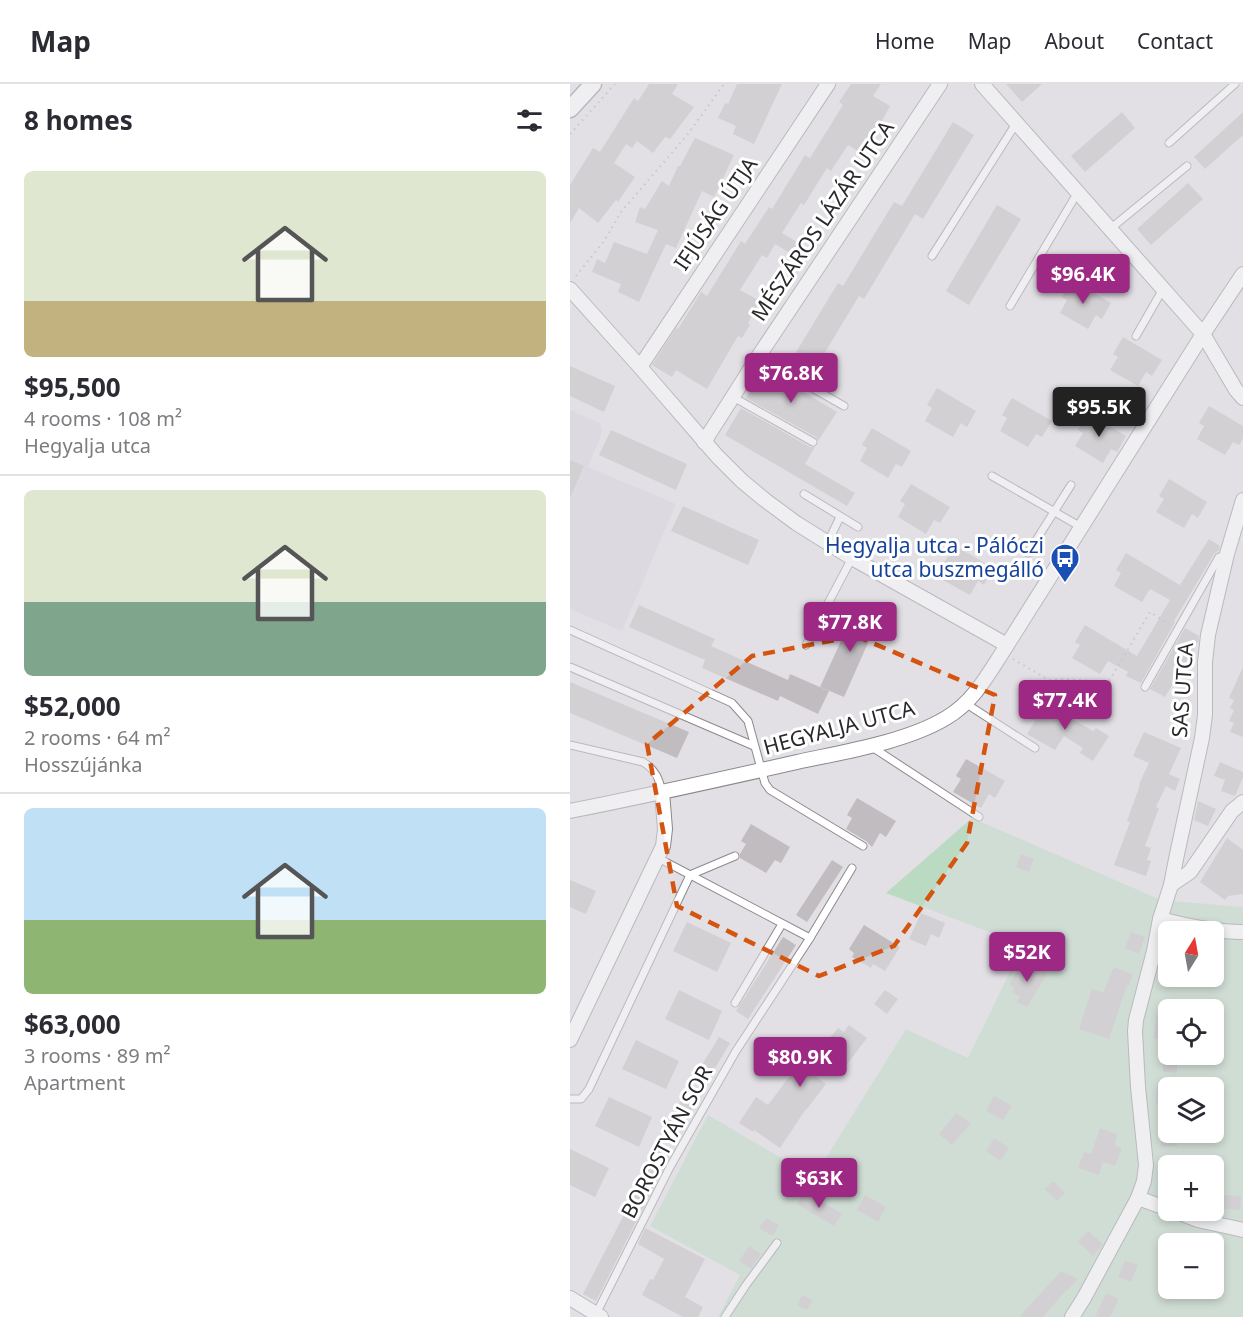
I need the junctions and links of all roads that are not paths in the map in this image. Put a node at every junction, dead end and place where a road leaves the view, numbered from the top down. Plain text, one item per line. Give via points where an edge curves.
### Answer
1 (593, 84) edge
2 (828, 84) edge
3 (940, 84) edge
4 (982, 84) edge
5 (1235, 84) edge
6 (570, 109) edge
7 (1017, 122) junction
8 (1169, 143) dead end
9 (1187, 166) dead end
10 (1078, 192) junction
11 (1110, 229) junction
12 (932, 256) dead end
13 (1243, 274) edge
14 (570, 289) edge
15 (1163, 289) junction
16 (1010, 306) dead end
17 (1203, 334) junction
18 (1136, 336) dead end
19 (758, 357) junction
20 (640, 367) junction
21 (733, 397) junction
22 (1243, 398) edge
23 (844, 406) dead end
24 (704, 442) junction
25 (813, 442) dead end
26 (992, 476) dead end
27 (1071, 485) dead end
28 (804, 494) dead end
29 (1243, 501) edge
30 (1054, 512) junction
31 (840, 517) junction
32 (1081, 527) junction
33 (858, 528) dead end
34 (828, 542) junction
35 (1028, 553) dead end
36 (1227, 554) junction
37 (852, 558) junction
38 (570, 630) edge
39 (806, 645) dead end
40 (1005, 649) junction
41 (570, 667) edge
42 (1145, 687) dead end
43 (965, 703) junction
44 (570, 746) edge
45 (754, 746) junction
46 (870, 746) junction
47 (1035, 748) dead end
48 (761, 770) junction
49 (662, 792) junction
50 (1243, 802) edge
51 (570, 811) edge
52 (979, 817) dead end
53 (863, 846) dead end
54 (735, 856) dead end
55 (658, 858) junction
56 (852, 868) dead end
57 (690, 875) junction
58 (1171, 885) junction
59 (1160, 919) junction
60 (782, 924) junction
61 (1243, 932) edge
62 (810, 938) junction
63 (735, 1003) dead end
64 (570, 1040) edge
65 (570, 1099) edge
66 (1138, 1198) junction
67 (1158, 1206) edge
68 (1202, 1221) edge
69 (1243, 1230) edge
70 (777, 1243) dead end
71 (570, 1298) edge
72 (598, 1316) edge
73 (725, 1317) edge
74 (1072, 1317) edge

1 - 6 street
2 - 20 street, IFJÚSÁG ÚTJA
3 - 19 street, MÉSZÁROS LÁZÁR UTCA
4 - 7 street
5 - 8 lane
7 - 10 street
7 - 12 lane
9 - 11 lane
10 - 11 street
10 - 16 lane
11 - 15 street
13 - 17 street, HEGYALJA UTCA
14 - 20 street
15 - 17 street
15 - 18 lane
17 - 22 street
17 - 32 street, HEGYALJA UTCA
19 - 21 street, MÉSZÁROS LÁZÁR UTCA
19 - 23 lane
20 - 24 street
21 - 24 street, MÉSZÁROS LÁZÁR UTCA
21 - 25 lane
24 - 34 street via 765,500
26 - 30 lane
27 - 30 lane
28 - 31 lane
29 - 36 street, SAS UTCA
30 - 32 lane
30 - 35 lane
31 - 33 lane
31 - 34 lane
32 - 40 street, HEGYALJA UTCA
34 - 37 street
36 - 42 lane via 1219,557
36 - 58 street, SAS UTCA via 1208,635 1202,738
37 - 39 lane
37 - 40 street
38 - 45 lane via 732,704 748,721
40 - 43 street, HEGYALJA UTCA
41 - 45 lane
43 - 46 street, HEGYALJA UTCA via 926,728
43 - 47 lane
44 - 49 lane via 643,762 656,773
45 - 48 lane
46 - 48 street, HEGYALJA UTCA
46 - 52 lane
48 - 49 street, HEGYALJA UTCA
48 - 53 lane via 770,789
49 - 51 street, HEGYALJA UTCA
49 - 55 street via 665,838
50 - 58 street via 1232,811 1190,872
54 - 57 lane
55 - 57 lane
55 - 64 street
56 - 62 lane, BOROSTYÁN SOR
57 - 60 lane
57 - 65 lane via 589,1089 580,1099
58 - 59 street, SAS UTCA
59 - 61 street
59 - 66 street, SAS UTCA via 1135,1031 1146,1165
60 - 62 lane
60 - 63 lane
62 - 72 lane, BOROSTYÁN SOR via 736,1051 670,1167
66 - 67 street
66 - 74 street, SAS UTCA
68 - 69 street
70 - 73 lane
71 - 72 street

